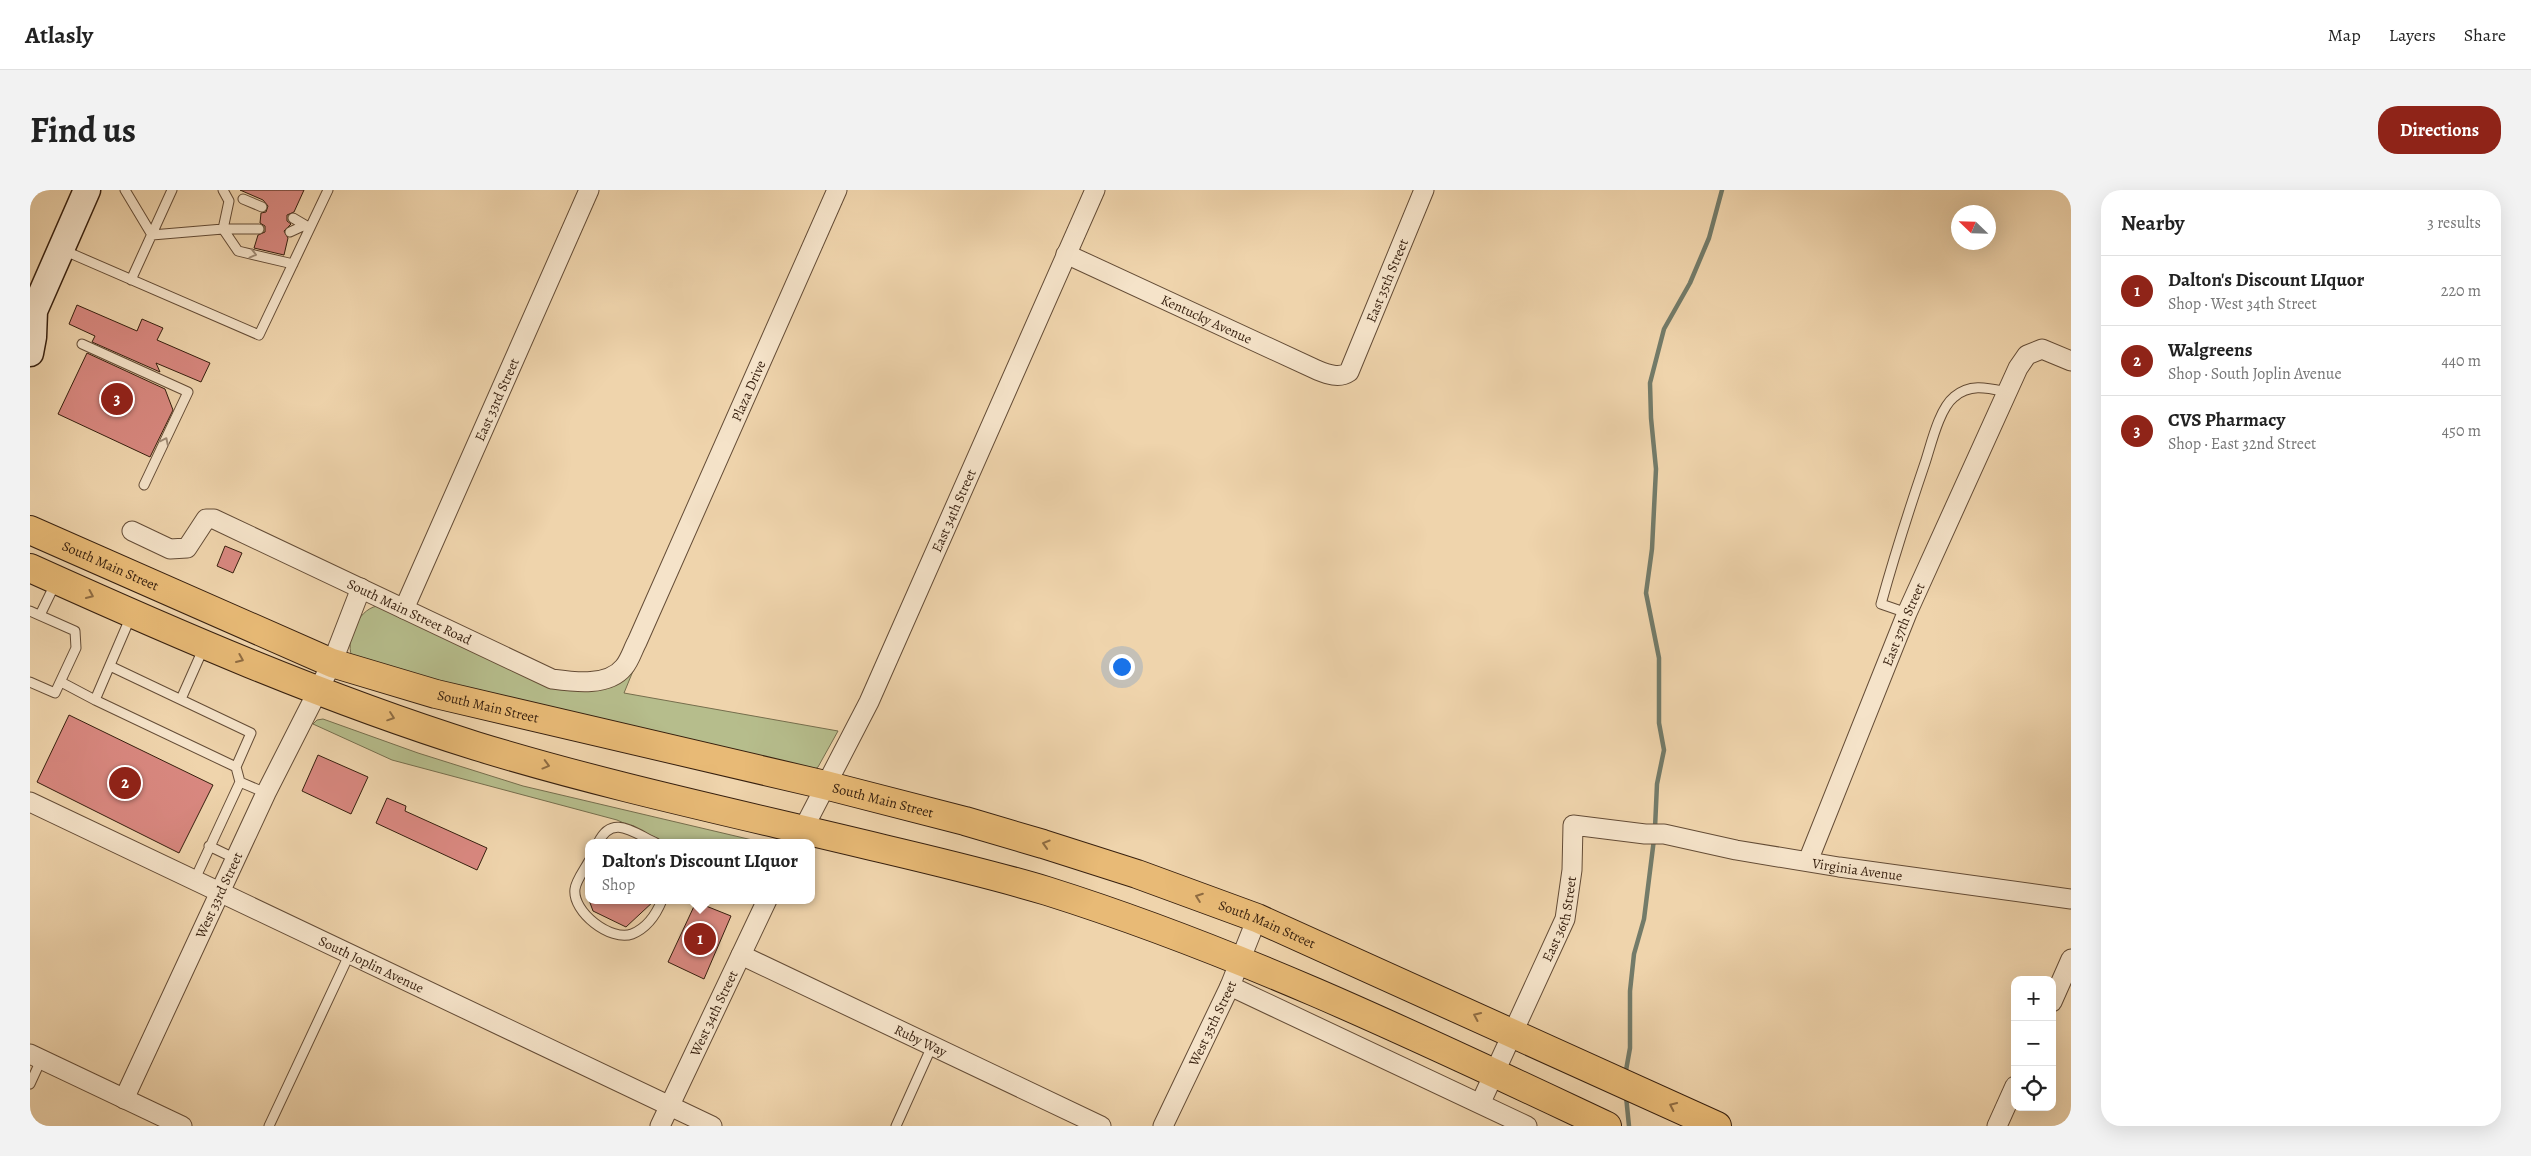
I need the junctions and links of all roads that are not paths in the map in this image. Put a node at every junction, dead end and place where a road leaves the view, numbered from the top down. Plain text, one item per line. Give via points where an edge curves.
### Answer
1 (87, 190) edge
2 (125, 190) edge
3 (172, 190) edge
4 (328, 190) edge
5 (589, 190) edge
6 (837, 190) edge
7 (1095, 190) edge
8 (1424, 190) edge
9 (225, 191) edge
10 (243, 199) dead end
11 (262, 207) dead end
12 (293, 218) dead end
13 (307, 227) junction
14 (223, 229) junction
15 (259, 229) dead end
16 (290, 232) dead end
17 (152, 235) junction
18 (61, 249) junction
19 (1066, 254) junction
20 (293, 264) junction
21 (131, 280) junction
22 (31, 312) edge
23 (82, 344) dead end
24 (30, 353) edge
25 (2071, 361) edge
26 (1349, 372) joint
27 (2007, 392) junction
28 (144, 485) dead end
29 (35, 530) edge
30 (132, 531) dead end
31 (30, 568) edge
32 (57, 580) junction
33 (361, 588) junction
34 (659, 591) joint
35 (404, 609) junction
36 (30, 611) edge
37 (1907, 613) junction
38 (132, 614) junction
39 (40, 616) junction
40 (205, 644) junction
41 (332, 663) junction
42 (110, 666) junction
43 (30, 682) edge
44 (61, 682) junction
45 (317, 691) junction
46 (181, 699) junction
47 (95, 700) junction
48 (236, 767) junction
49 (240, 782) junction
50 (825, 785) junction
51 (266, 793) junction
52 (30, 802) edge
53 (1654, 834) joint
54 (800, 836) edge
55 (600, 839) edge
56 (648, 839) edge
57 (814, 839) edge
58 (815, 839) edge
59 (209, 846) junction
60 (236, 859) junction
61 (1808, 861) junction
62 (585, 869) edge
63 (194, 879) junction
64 (221, 892) junction
65 (2071, 899) edge
66 (660, 904) edge
67 (765, 904) edge
68 (1258, 918) junction
69 (350, 953) junction
70 (741, 954) junction
71 (1240, 960) junction
72 (2071, 960) edge
73 (1230, 986) junction
74 (2056, 993) edge
75 (1512, 1032) junction
76 (932, 1046) junction
77 (36, 1057) edge
78 (1493, 1073) junction
79 (30, 1084) edge
80 (2011, 1095) edge
81 (124, 1099) junction
82 (1480, 1102) junction
83 (670, 1106) junction
84 (182, 1126) edge
85 (269, 1126) edge
86 (660, 1126) edge
87 (712, 1126) edge
88 (896, 1126) edge
89 (1101, 1126) edge
90 (1163, 1126) edge
91 (1527, 1126) edge
92 (1606, 1126) edge
93 (1717, 1126) edge
94 (1998, 1126) edge

1 - 18 main road
2 - 17 lane
3 - 17 lane
4 - 13 lane
5 - 35 street, East 33rd Street
6 - 34 street, Plaza Drive
7 - 19 street, East 34th Street
8 - 26 street, East 35th Street
9 - 14 lane via 229,201
10 - 11 lane
12 - 13 lane
13 - 16 lane
13 - 20 lane
14 - 15 lane
14 - 17 lane
14 -> 20 lane via 238,251
17 - 21 lane
18 - 21 lane
18 - 22 main road
19 - 26 street, Kentucky Avenue via 1323,372 1341,376
19 - 50 street, East 34th Street via 869,702
20 - 21 lane via 259,335
22 - 24 main road via 34,337
28 -> 23 lane via 188,392
25 - 27 street via 2042,349 2027,355
27 - 37 street, East 37th Street
27 - 37 lane via 1969,387 1952,398 1938,425 1900,535 1881,604
29 - 41 main road, South Main Street
30 - 33 street, South Main Street Road via 170,549 188,548 206,519 214,518
31 - 32 main road
32 -> 38 main road
32 - 39 lane
33 - 35 street, South Main Street Road
33 - 41 street
34 - 35 street, South Main Street Road via 624,668 602,681 577,683 552,679
36 - 39 lane
37 - 61 street, East 37th Street
38 - 40 main road
38 - 42 lane
39 - 44 lane via 47,624 75,632 76,648
40 -> 45 main road
40 - 46 lane
41 - 45 street
41 - 50 main road, South Main Street via 436,694
42 - 46 lane
42 - 47 lane
43 - 44 lane via 56,693
44 - 47 lane
45 - 51 street, West 33rd Street
45 -> 54 main road via 478,746
46 - 48 lane via 251,733
47 - 48 lane
48 - 49 lane
49 - 51 lane
49 - 59 lane
50 - 54 street, East 34th Street
68 -> 50 main road, South Main Street via 1043,844
51 - 60 street, West 33rd Street
52 - 63 street, South Joplin Avenue
53 - 61 street, Virginia Avenue
53 - 75 street, East 36th Street via 1573,825 1572,870 1565,918
54 - 57 main road
55 - 56 lane via 602,833 620,826
58 - 71 main road via 1045,890
59 - 60 lane
59 - 63 lane
60 - 64 street, West 33rd Street
61 - 65 street, Virginia Avenue
62 - 66 lane via 575,889 577,901 582,913 604,929 630,935 650,922
63 - 64 street, South Joplin Avenue
64 - 69 street, South Joplin Avenue
64 - 81 street, West 33rd Street
67 - 70 street, West 34th Street
68 - 71 street, West 35th Street
75 -> 68 main road, South Main Street
69 - 83 street, South Joplin Avenue
69 - 85 lane
70 - 76 street, Ruby Way
70 - 83 street, West 34th Street
71 - 73 street, West 35th Street
71 - 78 main road
72 - 74 street
73 - 82 street
73 - 90 street, West 35th Street
75 - 78 street, East 36th Street
93 -> 75 main road, South Main Street
76 - 88 lane
76 - 89 street, Ruby Way
77 - 79 lane
77 - 81 street
78 - 82 street, East 36th Street
78 - 92 main road
80 - 94 street
81 - 84 street
82 - 91 street
83 - 86 street, West 34th Street
83 - 87 street, South Joplin Avenue

